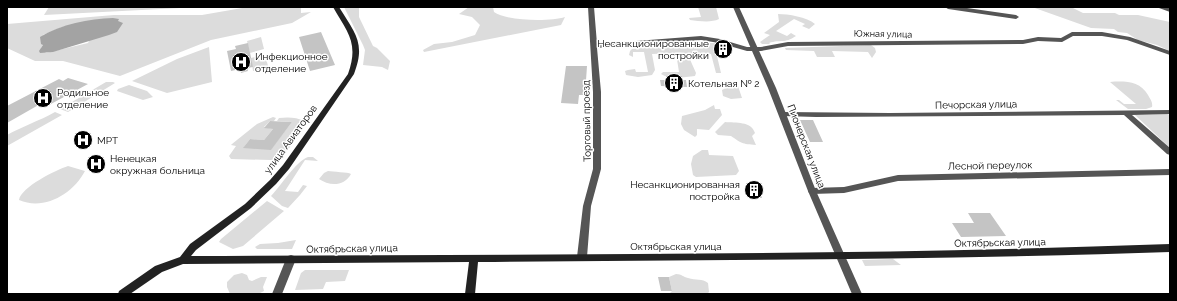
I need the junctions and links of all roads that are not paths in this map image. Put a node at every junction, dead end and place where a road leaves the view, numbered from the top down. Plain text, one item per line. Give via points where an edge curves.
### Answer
1 (336, 7) edge
2 (591, 7) edge
3 (736, 7) edge
4 (948, 7) edge
5 (1161, 7) edge
6 (1170, 10) edge
7 (1016, 17) dead end
8 (594, 46) junction
9 (754, 49) junction
10 (1170, 53) edge
11 (1170, 112) edge
12 (1126, 113) junction
13 (783, 114) junction
14 (1170, 152) edge
15 (1170, 172) edge
16 (812, 191) junction
17 (1170, 248) edge
18 (841, 255) junction
19 (474, 258) junction
20 (582, 258) junction
21 (291, 259) junction
22 (182, 260) junction
23 (123, 294) edge
24 (277, 294) edge
25 (470, 294) edge
26 (857, 294) edge

1 - 22 main road, улица Авиаторов via 355,39 358,53 351,74 273,182 248,206 193,247
2 - 8 street, Торговый проезд
3 - 9 street, Пионерская улица
4 - 7 street
5 - 6 street
8 - 9 street, Южная улица via 701,38
8 - 20 street, Торговый проезд via 597,169 587,206
9 - 10 street, Южная улица via 788,44 1023,42 1038,39 1062,40 1072,34 1086,33 1128,38
9 - 13 street, Пионерская улица
11 - 12 street, Печорская улица
12 - 13 street, Печорская улица via 816,116
12 - 14 street
13 - 16 street, Пионерская улица
15 - 16 street, Лесной переулок via 898,178 844,190
16 - 18 street, Пионерская улица
17 - 18 main road, Октябрьская улица
18 - 20 main road, Октябрьская улица
18 - 26 street, Пионерская улица
19 - 20 main road, Октябрьская улица
19 - 21 main road, Октябрьская улица
19 - 25 main road
21 - 22 main road, Октябрьская улица
21 - 24 street
22 - 23 main road via 163,266

